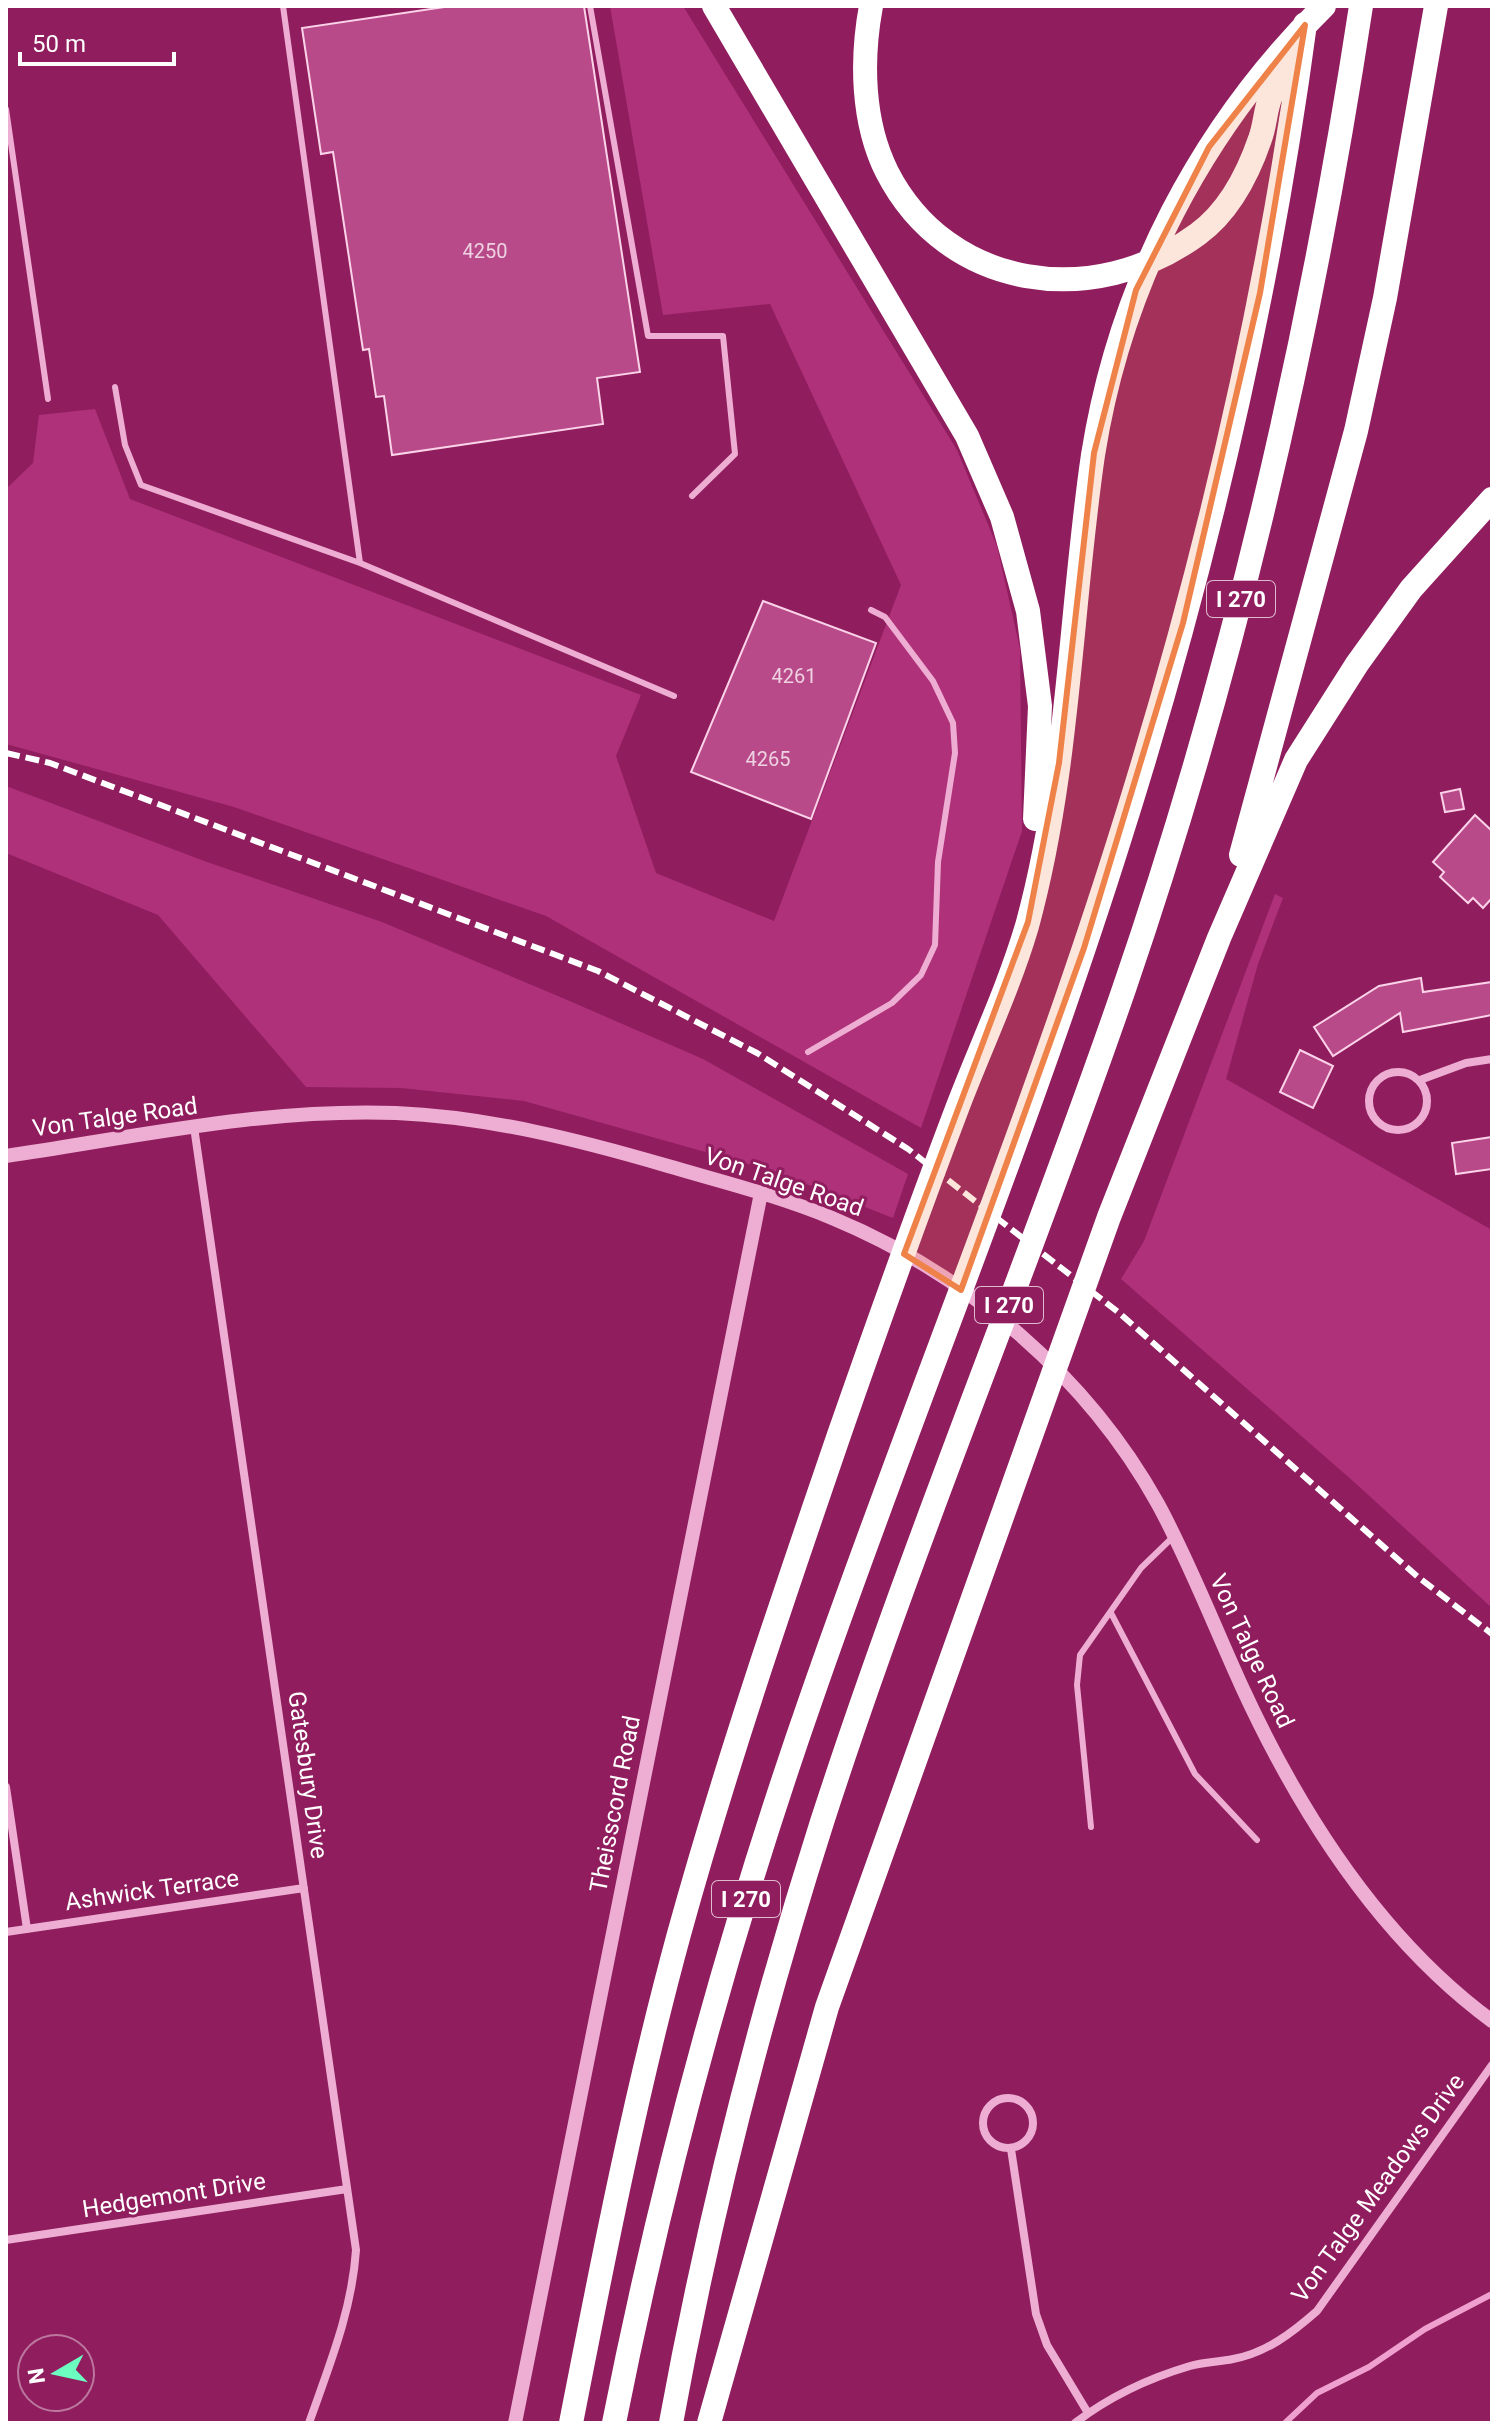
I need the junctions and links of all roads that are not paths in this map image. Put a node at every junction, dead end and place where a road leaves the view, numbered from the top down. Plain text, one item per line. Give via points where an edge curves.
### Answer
1 (283, 6) edge
2 (590, 6) edge
3 (714, 6) edge
4 (871, 6) edge
5 (1308, 6) edge
6 (1324, 6) edge
7 (1361, 6) edge
8 (1436, 6) edge
9 (1302, 49) junction
10 (6, 109) edge
11 (115, 387) dead end
12 (48, 399) dead end
13 (692, 496) dead end
14 (1492, 499) edge
15 (360, 563) junction
16 (871, 610) dead end
17 (674, 696) dead end
18 (1028, 922) junction
19 (1219, 938) junction
20 (808, 1052) dead end
21 (1492, 1059) edge
22 (1420, 1080) junction
23 (194, 1127) junction
24 (6, 1156) edge
25 (761, 1193) junction
26 (1175, 1536) junction
27 (1111, 1613) junction
28 (6, 1787) edge
29 (1091, 1827) dead end
30 (1257, 1840) dead end
31 (304, 1888) junction
32 (27, 1929) junction
33 (6, 1932) edge
34 (1492, 2021) edge
35 (1492, 2065) edge
36 (1011, 2149) junction
37 (347, 2189) junction
38 (6, 2240) edge
39 (1088, 2413) junction
40 (309, 2423) edge
41 (515, 2423) edge
42 (571, 2423) edge
43 (614, 2423) edge
44 (671, 2423) edge
45 (709, 2423) edge
46 (1075, 2423) edge

1 - 15 lane
2 - 13 lane via 648,336 723,336 735,454
3 - 18 highway via 967,436 1002,517 1028,611 1040,706
4 - 9 highway via 864,66 870,121 887,171 906,202 956,250 1000,271 1050,282 1102,277 1152,262 1200,233 1237,193 1261,139 1271,96
5 - 9 highway
6 - 18 highway via 1241,100 1209,147 1157,242 1117,349 1094,453 1059,763
7 - 44 highway, I 270 via 1304,335 1253,555 1168,854 1057,1176 858,1714 787,1936 728,2153
8 - 19 highway via 1356,431
9 - 43 highway, I 270 via 1260,293 1183,623 1114,857 811,1697 737,1927 680,2133
10 - 12 lane
11 - 15 lane via 125,445 141,485
14 - 19 highway via 1411,589 1296,760
15 - 17 lane
16 - 20 lane via 885,617 933,681 953,723 955,753 938,862 935,945 921,975 892,1003
18 - 42 highway via 869,1350 754,1684 678,1937 624,2159
19 - 45 highway via 1109,1217 827,2007
21 - 22 street
22 - 22 street via 1428,1106 1415,1126 1395,1131 1376,1121 1369,1097 1379,1079 1399,1072
23 - 24 street, Von Talge Road
23 - 25 street, Von Talge Road via 355,1113 478,1120 564,1137
23 - 31 street, Gatesbury Drive
25 - 26 street, Von Talge Road via 900,1251 1021,1334 1105,1424
25 - 41 street, Theisscord Road
26 - 27 lane via 1141,1568
26 - 34 street, Von Talge Road via 1266,1735 1350,1873 1423,1964
27 - 29 lane via 1080,1655 1077,1685
27 - 30 lane via 1195,1774
28 - 32 street
31 - 32 street, Ashwick Terrace
31 - 37 street, Gatesbury Drive
32 - 33 street, Ashwick Terrace
35 - 39 street, Von Talge Meadows Drive via 1317,2311 1288,2336 1234,2359 1156,2377
36 - 36 street via 1029,2140 1035,2122 1032,2111 1010,2097 992,2103 983,2119 989,2140
36 - 39 street via 1036,2314 1047,2345
37 - 38 street, Hedgemont Drive
37 - 40 street, Gatesbury Drive via 356,2250 354,2281
39 - 46 street, Von Talge Meadows Drive

